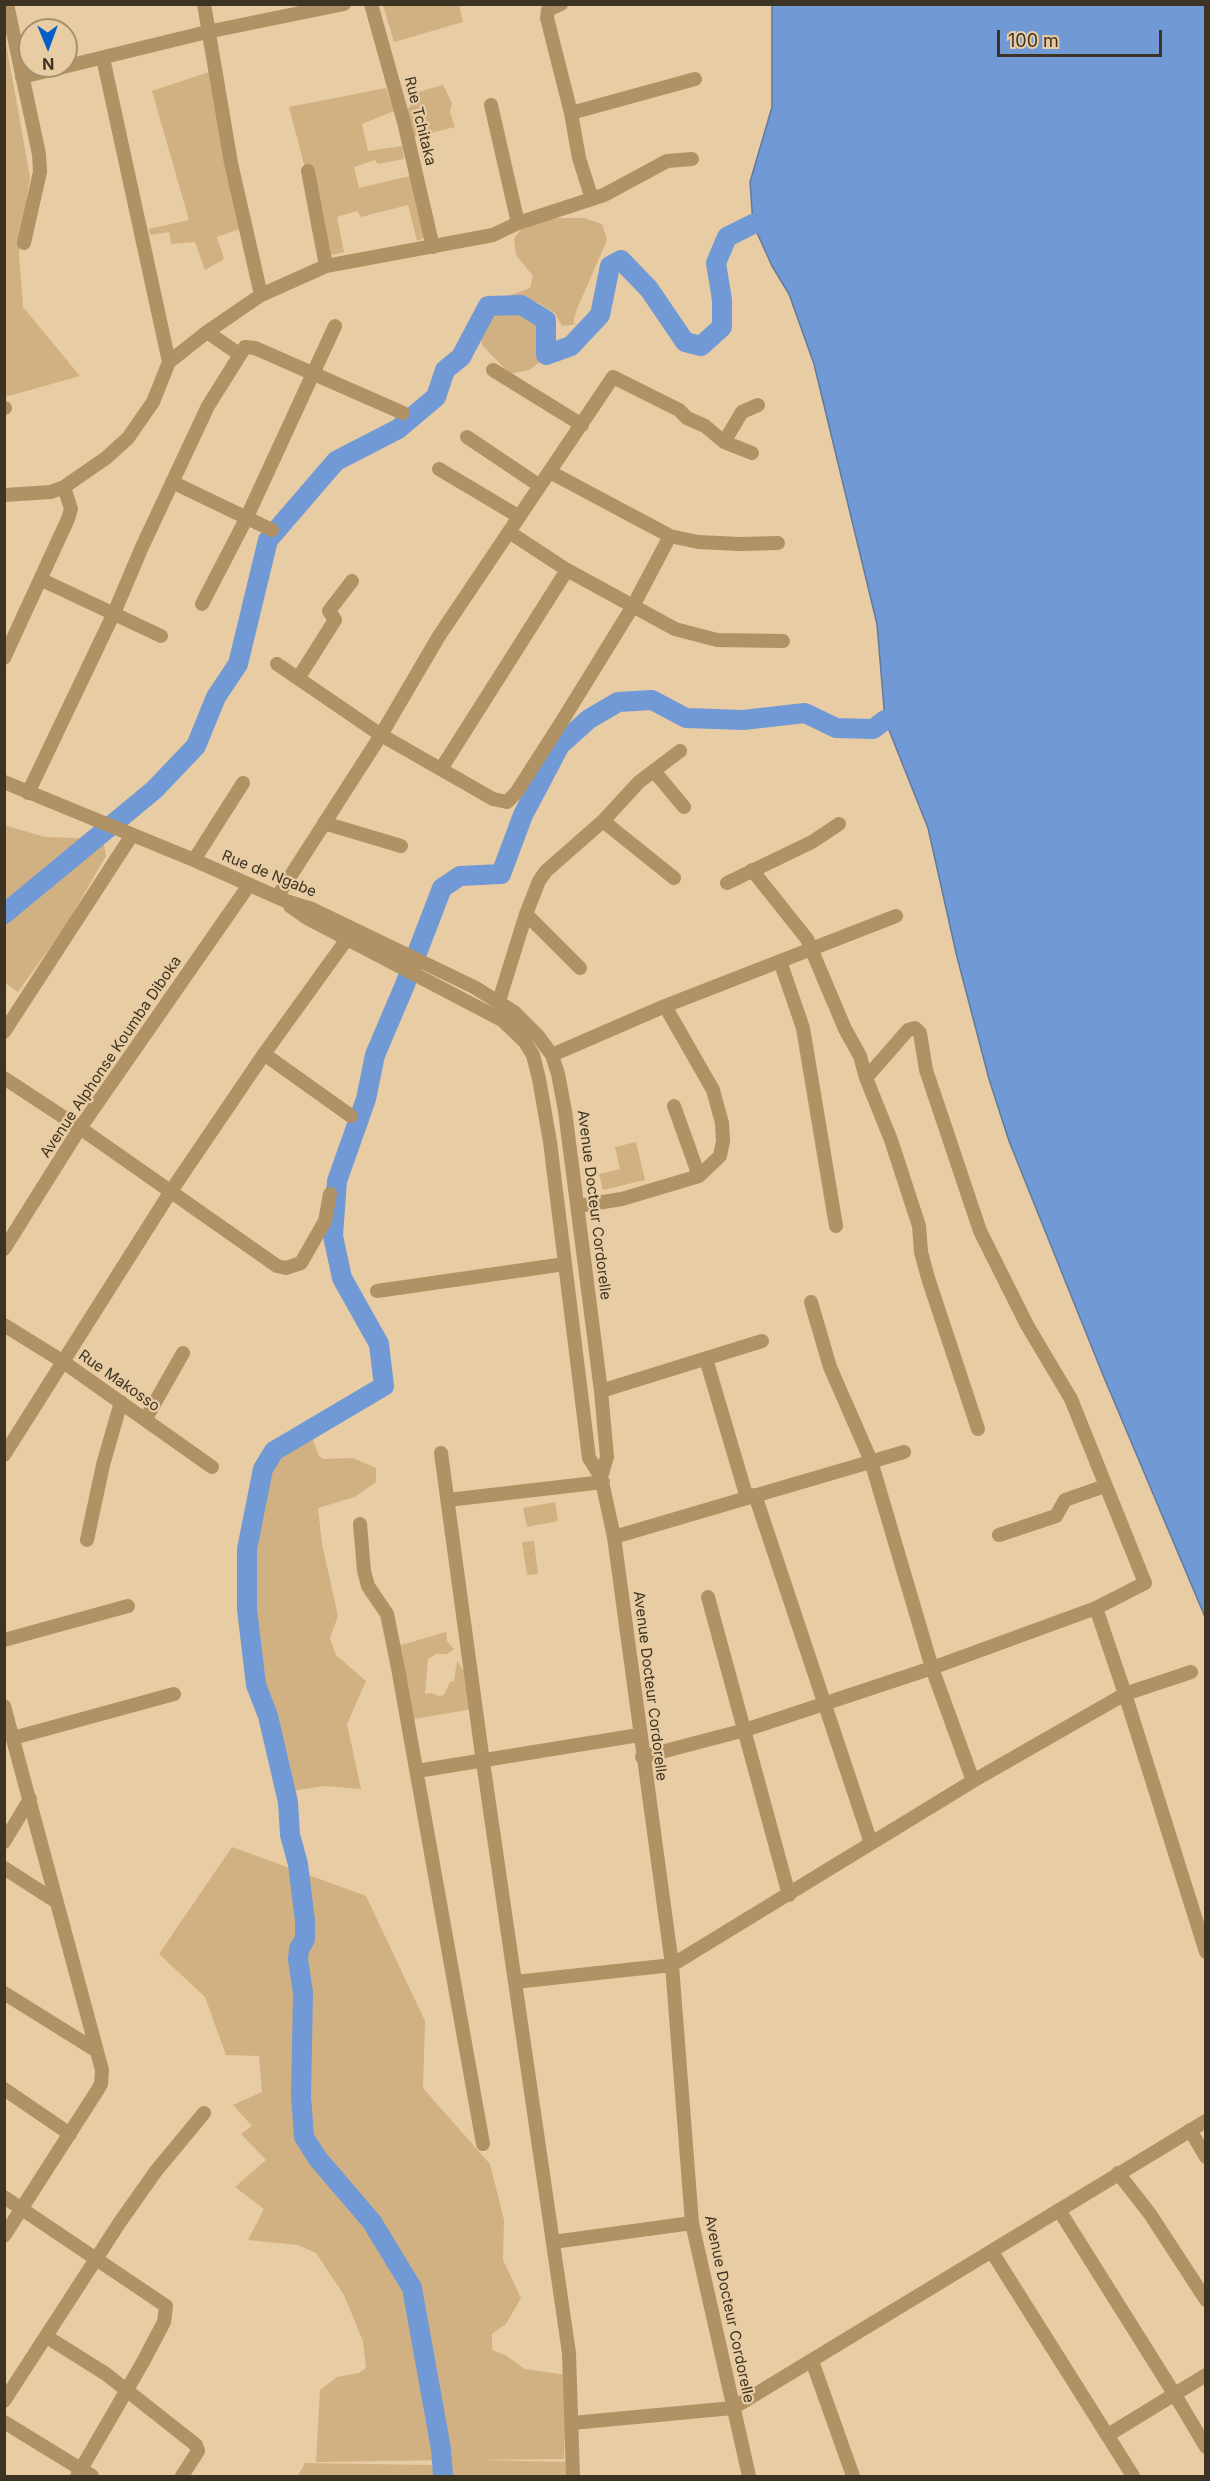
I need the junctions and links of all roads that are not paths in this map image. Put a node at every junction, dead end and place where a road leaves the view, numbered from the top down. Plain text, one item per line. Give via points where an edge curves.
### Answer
1 (7, 4) edge
2 (204, 4) edge
3 (344, 4) edge
4 (371, 4) edge
5 (561, 4) edge
6 (207, 32) junction
7 (18, 58) edge
8 (103, 58) junction
9 (78, 64) edge
10 (22, 78) edge
11 (695, 79) dead end
12 (491, 105) dead end
13 (571, 113) junction
14 (692, 159) dead end
15 (308, 171) dead end
16 (592, 199) junction
17 (518, 223) junction
18 (24, 243) dead end
19 (433, 247) junction
20 (326, 266) junction
21 (261, 295) junction
22 (335, 326) dead end
23 (207, 332) junction
24 (239, 354) junction
25 (169, 362) junction
26 (493, 370) dead end
27 (313, 373) junction
28 (758, 405) dead end
29 (403, 413) dead end
30 (582, 425) junction
31 (467, 436) dead end
32 (724, 442) junction
33 (752, 453) dead end
34 (439, 469) dead end
35 (550, 472) junction
36 (172, 482) junction
37 (540, 486) junction
38 (64, 487) junction
39 (4, 495) edge
40 (518, 516) junction
41 (246, 519) junction
42 (272, 530) dead end
43 (509, 532) junction
44 (670, 536) junction
45 (778, 543) dead end
46 (567, 570) junction
47 (42, 580) junction
48 (352, 581) dead end
49 (202, 604) dead end
50 (633, 606) junction
51 (114, 613) junction
52 (161, 636) dead end
53 (783, 641) dead end
54 (4, 658) edge
55 (277, 664) dead end
56 (299, 677) junction
57 (381, 735) junction
58 (680, 751) dead end
59 (441, 769) junction
60 (654, 771) junction
61 (4, 782) edge
62 (243, 783) dead end
63 (28, 793) junction
64 (684, 807) dead end
65 (603, 821) junction
66 (324, 823) junction
67 (840, 824) dead end
68 (127, 833) junction
69 (401, 846) dead end
70 (194, 860) junction
71 (752, 870) junction
72 (674, 878) dead end
73 (727, 883) dead end
74 (249, 885) junction
75 (282, 899) junction
76 (526, 914) junction
77 (896, 916) dead end
78 (351, 934) junction
79 (811, 949) junction
80 (780, 961) junction
81 (580, 968) dead end
82 (423, 970) junction
83 (499, 1001) junction
84 (665, 1006) junction
85 (4, 1032) edge
86 (264, 1054) junction
87 (552, 1055) junction
88 (4, 1078) edge
89 (866, 1078) junction
90 (674, 1106) dead end
91 (351, 1116) dead end
92 (80, 1128) junction
93 (699, 1176) junction
94 (171, 1191) junction
95 (330, 1194) dead end
96 (578, 1206) junction
97 (836, 1226) dead end
98 (4, 1249) edge
99 (565, 1264) junction
100 (377, 1291) dead end
101 (811, 1302) dead end
102 (4, 1325) edge
103 (762, 1341) dead end
104 (183, 1353) dead end
105 (706, 1359) junction
106 (62, 1362) junction
107 (601, 1391) junction
108 (121, 1402) junction
109 (145, 1420) junction
110 (978, 1429) dead end
111 (904, 1452) dead end
112 (441, 1453) dead end
113 (4, 1455) edge
114 (871, 1461) junction
115 (212, 1467) dead end
116 (602, 1479) junction
117 (1105, 1486) junction
118 (751, 1496) junction
119 (447, 1500) junction
120 (360, 1524) dead end
121 (999, 1535) dead end
122 (614, 1537) junction
123 (87, 1540) dead end
124 (708, 1597) dead end
125 (128, 1606) dead end
126 (1096, 1608) junction
127 (4, 1640) edge
128 (932, 1668) junction
129 (1191, 1672) dead end
130 (174, 1694) dead end
131 (1125, 1694) junction
132 (826, 1704) junction
133 (4, 1706) edge
134 (745, 1730) junction
135 (639, 1736) junction
136 (11, 1742) edge
137 (642, 1757) junction
138 (483, 1762) junction
139 (417, 1771) junction
140 (973, 1781) junction
141 (30, 1799) junction
142 (4, 1842) edge
143 (871, 1843) junction
144 (4, 1868) edge
145 (789, 1895) junction
146 (57, 1902) junction
147 (1206, 1952) edge
148 (672, 1965) junction
149 (515, 1982) junction
150 (4, 1993) edge
151 (97, 2051) junction
152 (4, 2089) edge
153 (204, 2114) dead end
154 (1206, 2121) edge
155 (1190, 2130) junction
156 (70, 2134) junction
157 (483, 2144) dead end
158 (1206, 2157) edge
159 (1118, 2173) junction
160 (4, 2197) edge
161 (23, 2209) junction
162 (1059, 2210) junction
163 (692, 2223) junction
164 (4, 2236) edge
165 (553, 2242) junction
166 (992, 2252) junction
167 (97, 2260) junction
168 (1206, 2300) edge
169 (47, 2337) junction
170 (812, 2361) junction
171 (1206, 2375) edge
172 (128, 2391) junction
173 (1175, 2395) junction
174 (4, 2402) edge
175 (733, 2408) junction
176 (4, 2422) edge
177 (572, 2423) junction
178 (1108, 2435) junction
179 (1206, 2447) edge
180 (84, 2474) edge
181 (182, 2476) edge
182 (573, 2476) edge
183 (749, 2476) edge
184 (853, 2476) edge
185 (1133, 2476) edge

1 - 7 street
2 - 6 street
3 - 6 street
4 - 19 street, Rue Tchitaka
5 - 13 street via 548,10 547,18
6 - 8 street
6 - 21 street
8 - 9 street
8 - 25 street
10 - 18 street via 40,172
11 - 13 street
12 - 17 street
13 - 16 street
14 - 16 street via 668,161
15 - 20 street
16 - 17 street
17 - 19 street via 493,235
19 - 20 street
20 - 21 street
21 - 23 street
22 - 27 street
23 - 24 street
23 - 25 street
24 - 27 street via 245,347 255,348
24 - 36 street via 208,406
25 - 38 street via 153,402 128,438
26 - 30 street
27 - 29 street
27 - 41 street
28 - 32 street via 742,412
30 - 32 street via 613,377 679,410
30 - 35 street
31 - 37 street
32 - 33 street
34 - 40 street
35 - 37 street
35 - 44 street
36 - 41 street
36 - 51 street
37 - 40 street
38 - 39 street via 33,495
38 - 47 street via 71,509
40 - 43 street
41 - 42 street
41 - 49 street
43 - 46 street
43 - 57 street via 439,636
44 - 45 street via 698,542
44 - 50 street
46 - 50 street
46 - 59 street
47 - 51 street
47 - 54 street
48 - 56 street via 329,611 335,620
50 - 53 street via 693,636
50 - 59 street via 512,799 493,799
51 - 52 street
51 - 63 street
55 - 56 street
56 - 57 street
57 - 59 street
57 - 66 street
58 - 60 street
60 - 64 street
60 - 65 street
61 - 63 street
62 - 70 street
63 - 68 street, Rue de Ngabe
65 - 72 street
65 - 76 street via 546,871
66 - 69 street
66 - 75 street
67 - 71 street
68 - 70 street, Rue de Ngabe
68 - 85 street
70 - 74 street, Rue de Ngabe
71 - 73 street
71 - 79 street
74 - 75 street, Rue de Ngabe
74 - 92 street, Avenue Alphonse Koumba Diboka
75 - 78 street, Rue de Ngabe via 312,909
76 - 81 street
76 - 83 street
77 - 79 street
78 - 82 street, Rue de Ngabe
78 - 86 street
79 - 80 street
79 - 89 street via 844,1029 860,1056
80 - 84 street
80 - 97 street via 802,1028
82 - 83 street, Avenue Docteur Cordorelle
82 - 99 street via 502,1020 533,1055 545,1113
83 - 87 street, Avenue Docteur Cordorelle via 527,1024
84 - 87 street
84 - 93 street via 693,1052 718,1106 723,1141 720,1156
86 - 91 street
86 - 94 street
87 - 96 street, Avenue Docteur Cordorelle via 565,1111
88 - 92 street
89 - 110 street via 891,1140 918,1226 928,1278
89 - 117 street via 908,1030 915,1028 920,1033 926,1070 980,1231 1071,1399
90 - 93 street
92 - 94 street
92 - 98 street, Avenue Alphonse Koumba Diboka
93 - 96 street via 622,1199
94 - 95 street via 268,1260 286,1268 301,1263 325,1221
94 - 106 street
96 - 107 street, Avenue Docteur Cordorelle
99 - 100 street
99 - 116 street via 589,1458
101 - 114 street via 830,1367
102 - 106 street, Rue Makosso
103 - 105 street
104 - 109 street
105 - 107 street
105 - 118 street
106 - 108 street, Rue Makosso
106 - 113 street
107 - 116 street, Avenue Docteur Cordorelle via 608,1457
108 - 109 street, Rue Makosso
108 - 123 street
109 - 115 street, Rue Makosso
111 - 114 street
112 - 119 street
114 - 118 street
114 - 128 street
116 - 119 street
116 - 122 street, Avenue Docteur Cordorelle
117 - 121 street via 1065,1500 1056,1516
117 - 126 street via 1145,1583
118 - 122 street
118 - 132 street
119 - 138 street
120 - 139 street via 364,1571 368,1586 387,1614
122 - 135 street, Avenue Docteur Cordorelle
124 - 134 street
125 - 127 street
126 - 128 street
126 - 131 street
128 - 132 street
128 - 140 street
129 - 131 street
130 - 136 street
131 - 140 street
131 - 147 street
132 - 134 street
132 - 143 street
133 - 136 street
134 - 137 street
134 - 145 street
135 - 137 street, Avenue Docteur Cordorelle
135 - 138 street
136 - 141 street
137 - 148 street, Avenue Docteur Cordorelle
138 - 139 street
138 - 149 street
139 - 157 street
140 - 143 street
141 - 142 street
141 - 146 street
143 - 145 street
144 - 146 street
145 - 148 street
146 - 151 street
148 - 149 street
148 - 163 street, Avenue Docteur Cordorelle
149 - 165 street
150 - 151 street
151 - 156 street via 101,2084
152 - 156 street
153 - 167 street via 156,2171
154 - 155 street
155 - 158 street
155 - 159 street
156 - 161 street
159 - 162 street
159 - 168 street
160 - 161 street
161 - 164 street
161 - 167 street
162 - 166 street
162 - 173 street
163 - 165 street
163 - 175 street, Avenue Docteur Cordorelle
165 - 177 street via 569,2353
166 - 170 street
166 - 178 street
167 - 169 street
167 - 172 street via 166,2306 164,2322
169 - 172 street
169 - 174 street
170 - 175 street
170 - 184 street
171 - 173 street
172 - 180 street
172 - 181 street via 198,2447
173 - 178 street
173 - 179 street
175 - 177 street
175 - 183 street, Avenue Docteur Cordorelle
176 - 180 street
177 - 182 street
178 - 185 street

